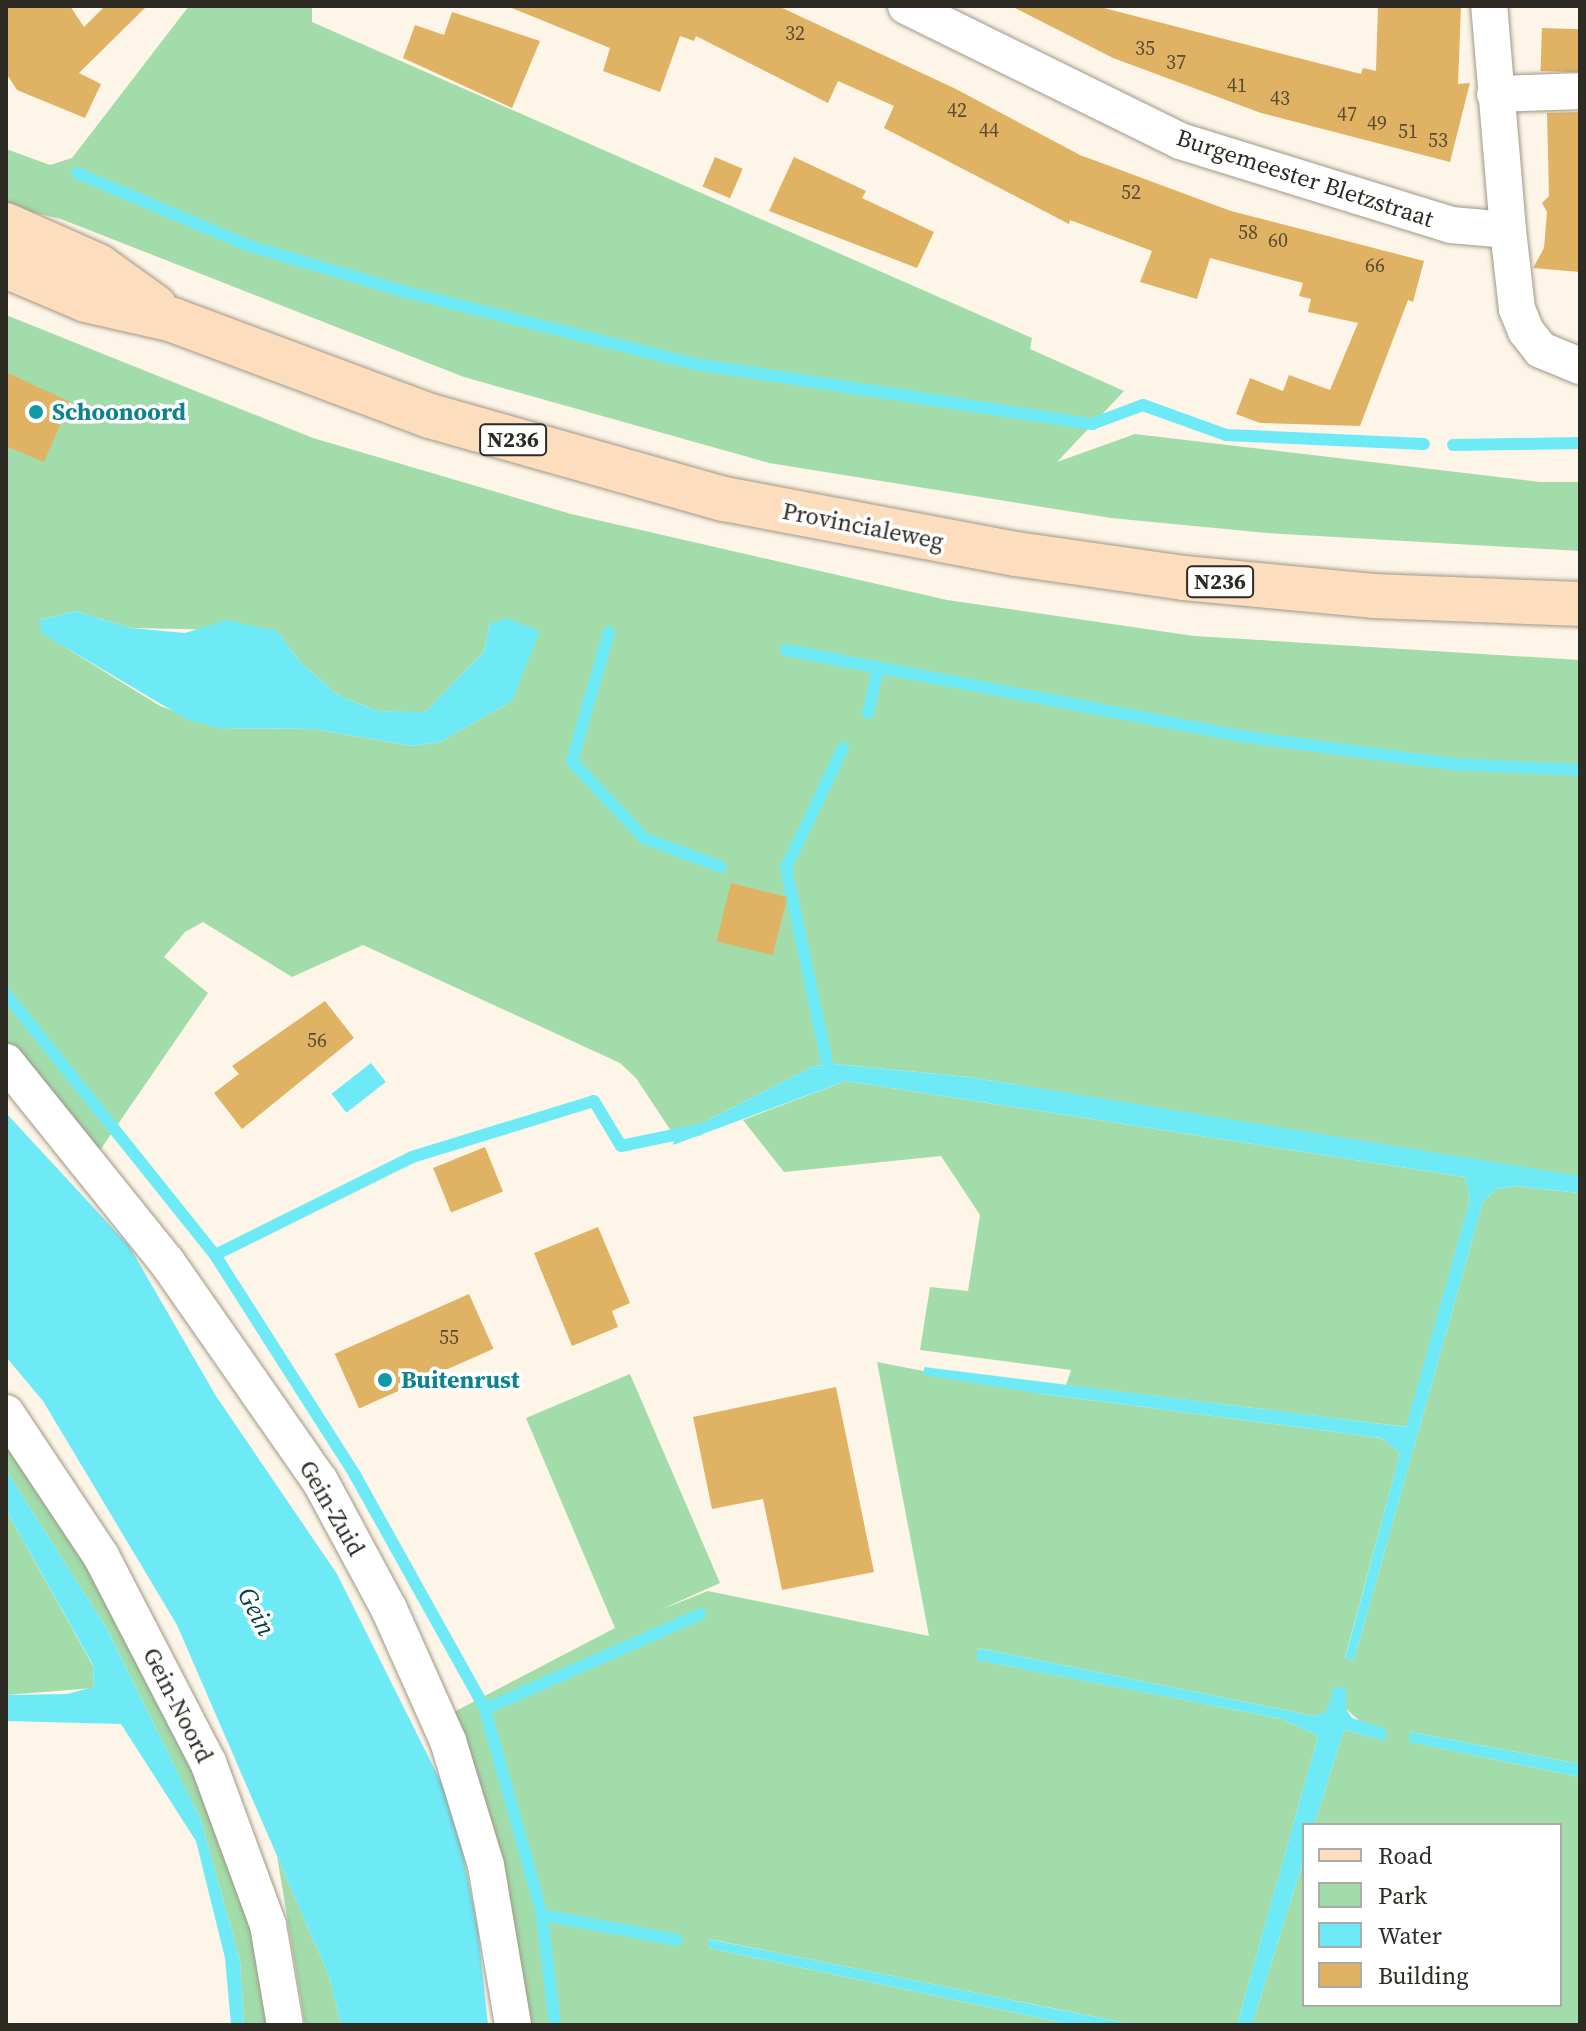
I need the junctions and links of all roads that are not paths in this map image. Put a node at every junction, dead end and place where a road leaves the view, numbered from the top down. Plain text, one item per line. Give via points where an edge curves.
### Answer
1 (906, 6) edge
2 (1489, 6) edge
3 (1580, 91) edge
4 (1495, 94) junction
5 (6, 225) edge
6 (1508, 230) junction
7 (6, 266) edge
8 (173, 320) junction
9 (1580, 366) edge
10 (1580, 604) edge
11 (6, 1062) edge
12 (6, 1413) edge
13 (285, 2025) edge
14 (513, 2025) edge

1 - 6 street, Burgemeester Bletzstraat via 1180,141 1451,225
2 - 4 street
3 - 4 street
4 - 6 street
5 - 8 main road, Provincialeweg / N236 via 98,266
6 - 9 street via 1517,309 1526,331 1541,350
7 - 8 main road, Provincialeweg / N236 via 86,300
8 - 10 main road, Provincialeweg / N236 via 430,416 724,499 1000,552 1184,578 1373,596
11 - 14 street, Gein-Zuid via 176,1275 320,1481 389,1609 448,1741 486,1865
12 - 13 street, Gein-Noord via 101,1556 208,1762 268,1925

